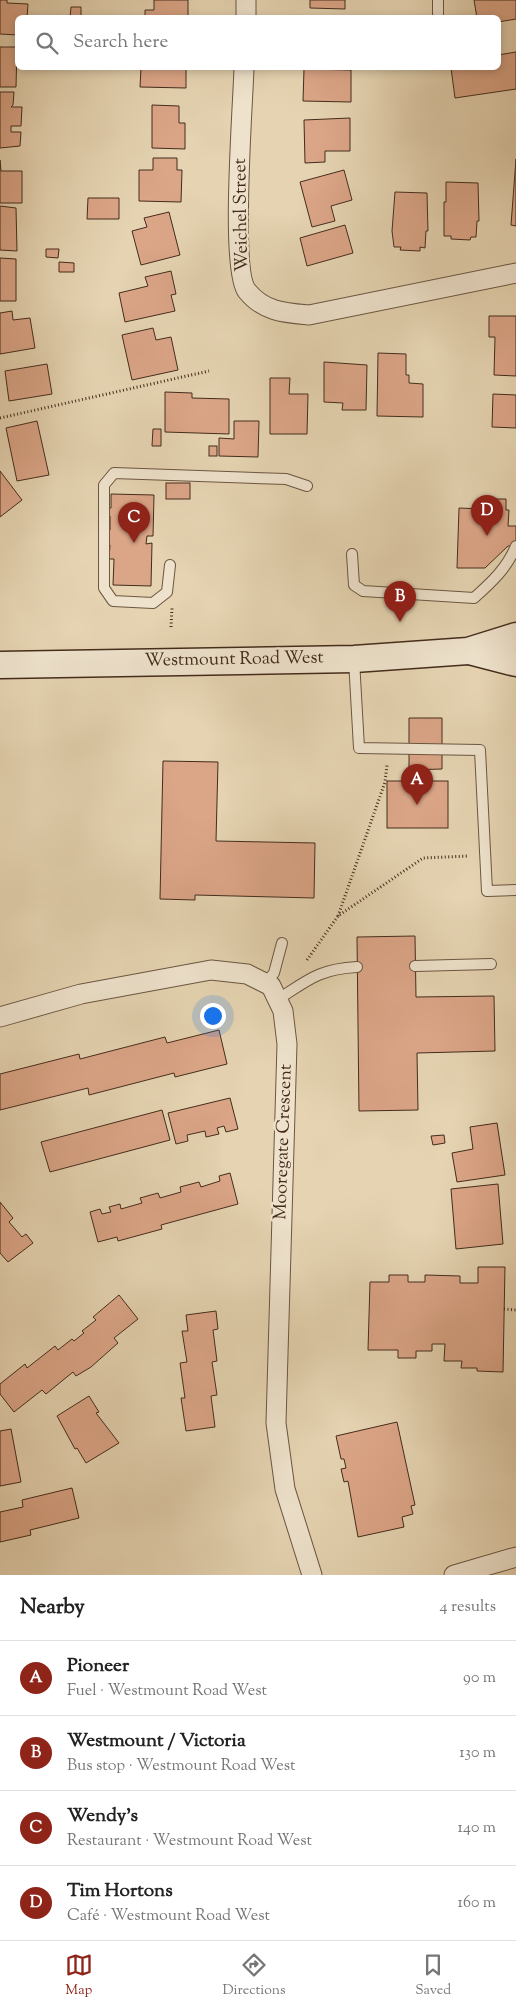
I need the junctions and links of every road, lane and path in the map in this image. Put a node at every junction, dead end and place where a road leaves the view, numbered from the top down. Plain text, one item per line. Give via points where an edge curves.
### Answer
1 (246, 0) edge
2 (438, 0) edge
3 (246, 15) edge
4 (438, 15) edge
5 (244, 70) edge
6 (516, 272) edge
7 (209, 372) dead end
8 (0, 418) edge
9 (307, 486) dead end
10 (516, 546) edge
11 (352, 554) dead end
12 (170, 566) dead end
13 (516, 636) edge
14 (468, 651) junction
15 (354, 659) junction
16 (516, 663) edge
17 (0, 665) edge
18 (389, 749) junction
19 (485, 856) junction
20 (516, 890) edge
21 (338, 916) junction
22 (282, 943) dead end
23 (303, 963) dead end
24 (491, 964) dead end
25 (415, 966) dead end
26 (357, 968) dead end
27 (265, 984) junction
28 (277, 1000) junction
29 (0, 1017) edge
30 (504, 1309) dead end
31 (516, 1310) edge
32 (516, 1557) edge
33 (312, 1575) edge
34 (454, 1575) edge

1 - 3 street
2 - 4 lane
5 - 6 street, Weichel Street via 240,270 247,291 261,304 279,313 309,315
7 - 8 path
9 - 12 lane via 286,479 114,473 104,485 104,588 113,601 153,603 167,592
10 - 11 lane via 496,579 474,598 363,591 354,585
13 - 14 main road, Westmount Road West
14 - 15 main road, Westmount Road West
14 - 16 main road, Westmount Road West
15 - 17 main road, Westmount Road West
15 - 18 lane via 359,748
18 - 19 lane via 480,750
18 - 21 path via 385,782
19 - 20 lane via 486,891
19 - 21 path via 423,858
21 - 23 path via 310,958
22 - 27 lane via 274,973
24 - 25 lane
26 - 28 lane via 315,975
27 - 28 street, Mooregate Crescent via 271,986
27 - 29 street, Mooregate Crescent via 247,974 211,970 81,994
28 - 33 street, Mooregate Crescent via 283,1011 287,1044 276,1423 285,1489
30 - 31 path
32 - 34 street

